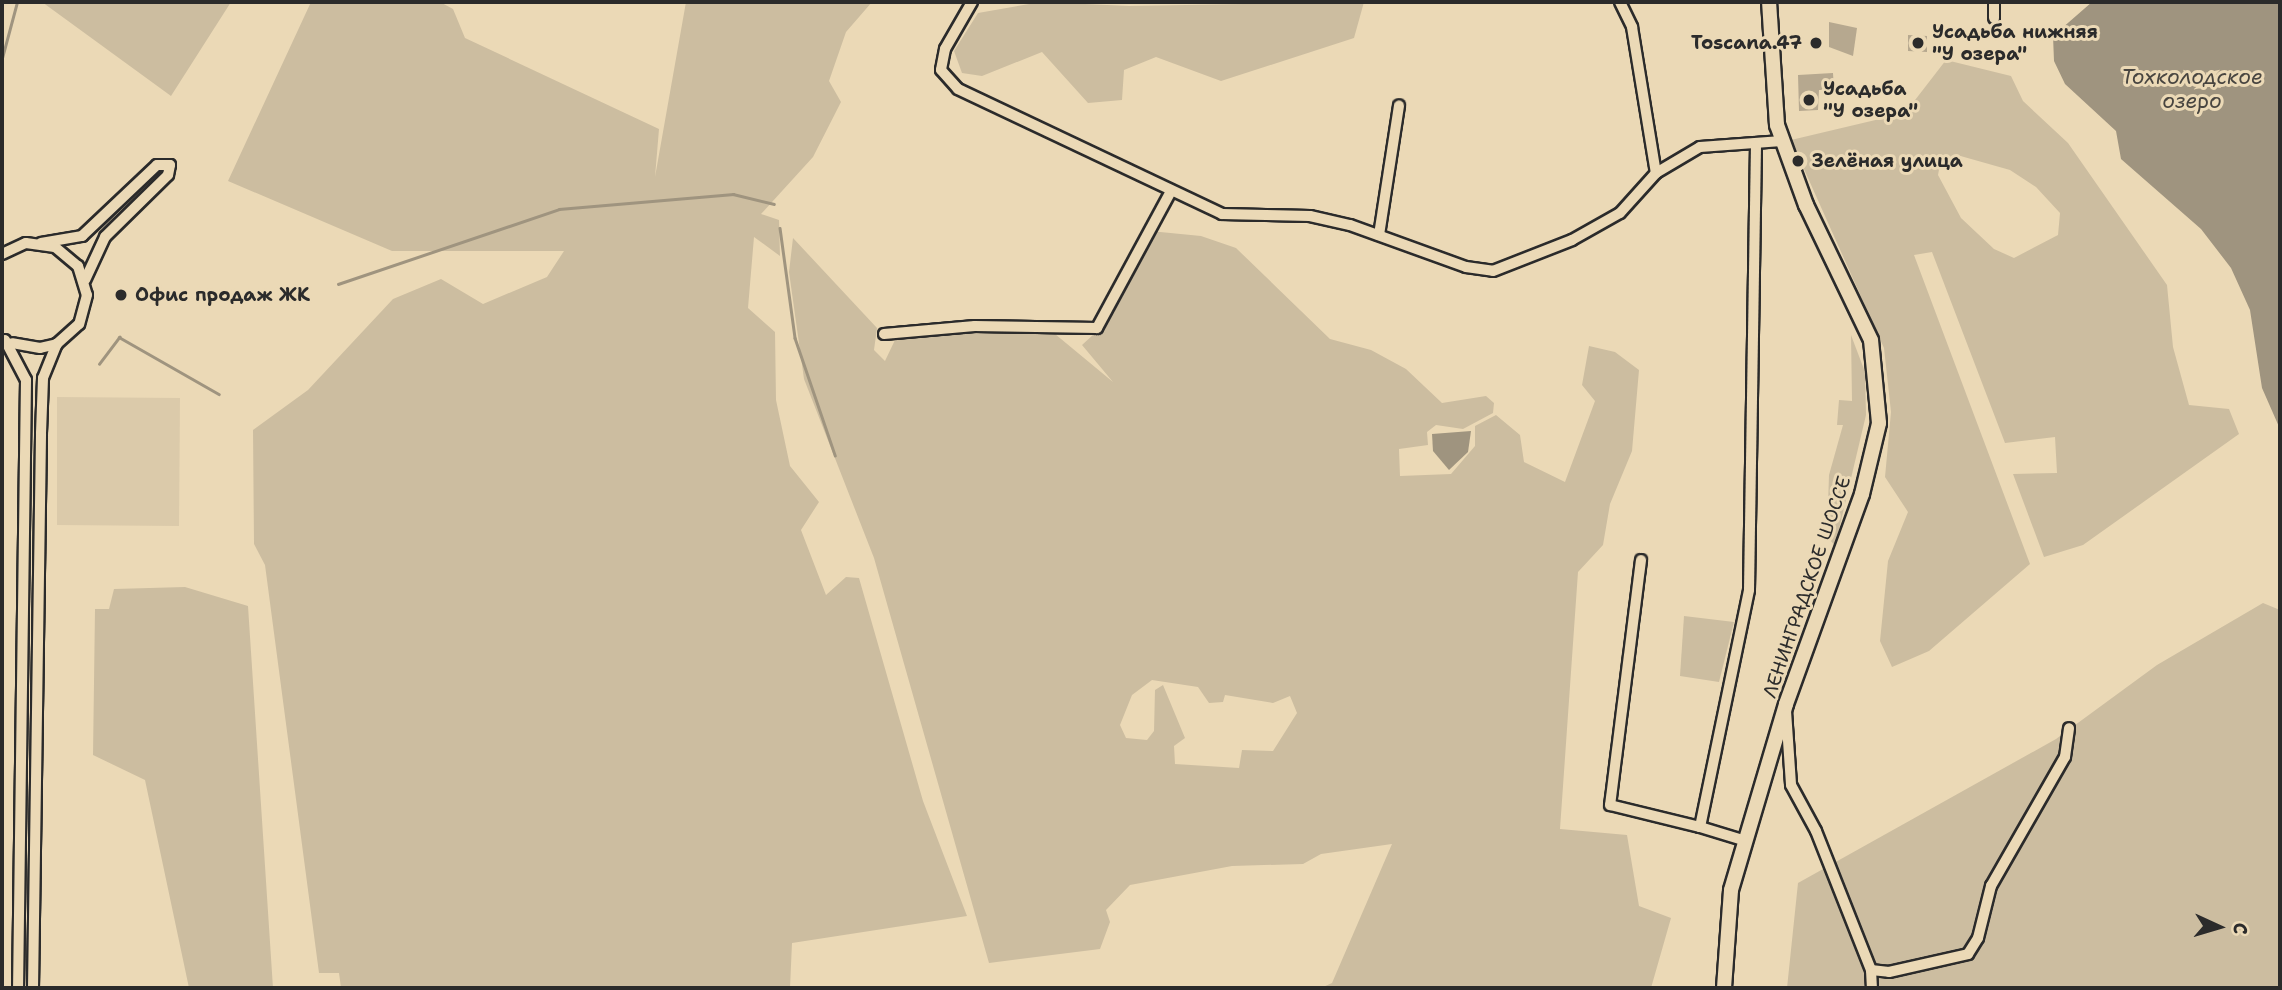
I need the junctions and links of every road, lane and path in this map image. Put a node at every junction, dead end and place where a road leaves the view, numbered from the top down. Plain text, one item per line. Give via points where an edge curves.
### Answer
1 (972, 2) edge
2 (1620, 2) edge
3 (1769, 2) edge
4 (1994, 2) edge
5 (1994, 18) dead end
6 (1399, 106) dead end
7 (1782, 141) junction
8 (1756, 145) junction
9 (1656, 173) junction
10 (1171, 191) junction
11 (1380, 235) junction
12 (41, 243) junction
13 (2, 254) edge
14 (85, 280) junction
15 (884, 334) dead end
16 (4, 338) edge
17 (57, 344) junction
18 (1641, 559) dead end
19 (1786, 704) junction
20 (2069, 728) dead end
21 (1700, 827) junction
22 (1746, 841) junction
23 (1871, 970) junction
24 (18, 988) edge
25 (33, 988) edge
26 (1724, 988) edge
27 (1872, 988) edge

1 - 10 street via 944,49 941,70 958,89
2 - 9 street via 1632,27
3 - 7 main road, ЛЕНИНГРАДСКОЕ ШОССЕ
4 - 5 street
6 - 11 street
7 - 8 street
7 - 19 main road, ЛЕНИНГРАДСКОЕ ШОССЕ via 1871,340 1879,415 1856,515
8 - 9 street via 1700,146
8 - 21 street via 1749,590
9 - 11 street via 1620,213 1525,263 1493,271
10 - 11 street via 1222,214 1310,216
10 - 15 street via 1097,328 975,326
12 - 13 street
12 - 14 street via 68,255
12 - 14 street via 82,236 157,165 170,165 168,175 105,237
14 - 17 street via 82,317
16 - 17 street via 31,348
16 - 24 street via 26,380
17 - 25 street via 43,378
18 - 21 street via 1610,805
19 - 22 main road, ЛЕНИНГРАДСКОЕ ШОССЕ
19 - 23 street via 1791,785 1816,831
20 - 23 street via 2065,757 1991,886 1979,938 1968,954 1924,969
21 - 22 street
22 - 26 main road, ЛЕНИНГРАДСКОЕ ШОССЕ via 1726,915
23 - 27 street

